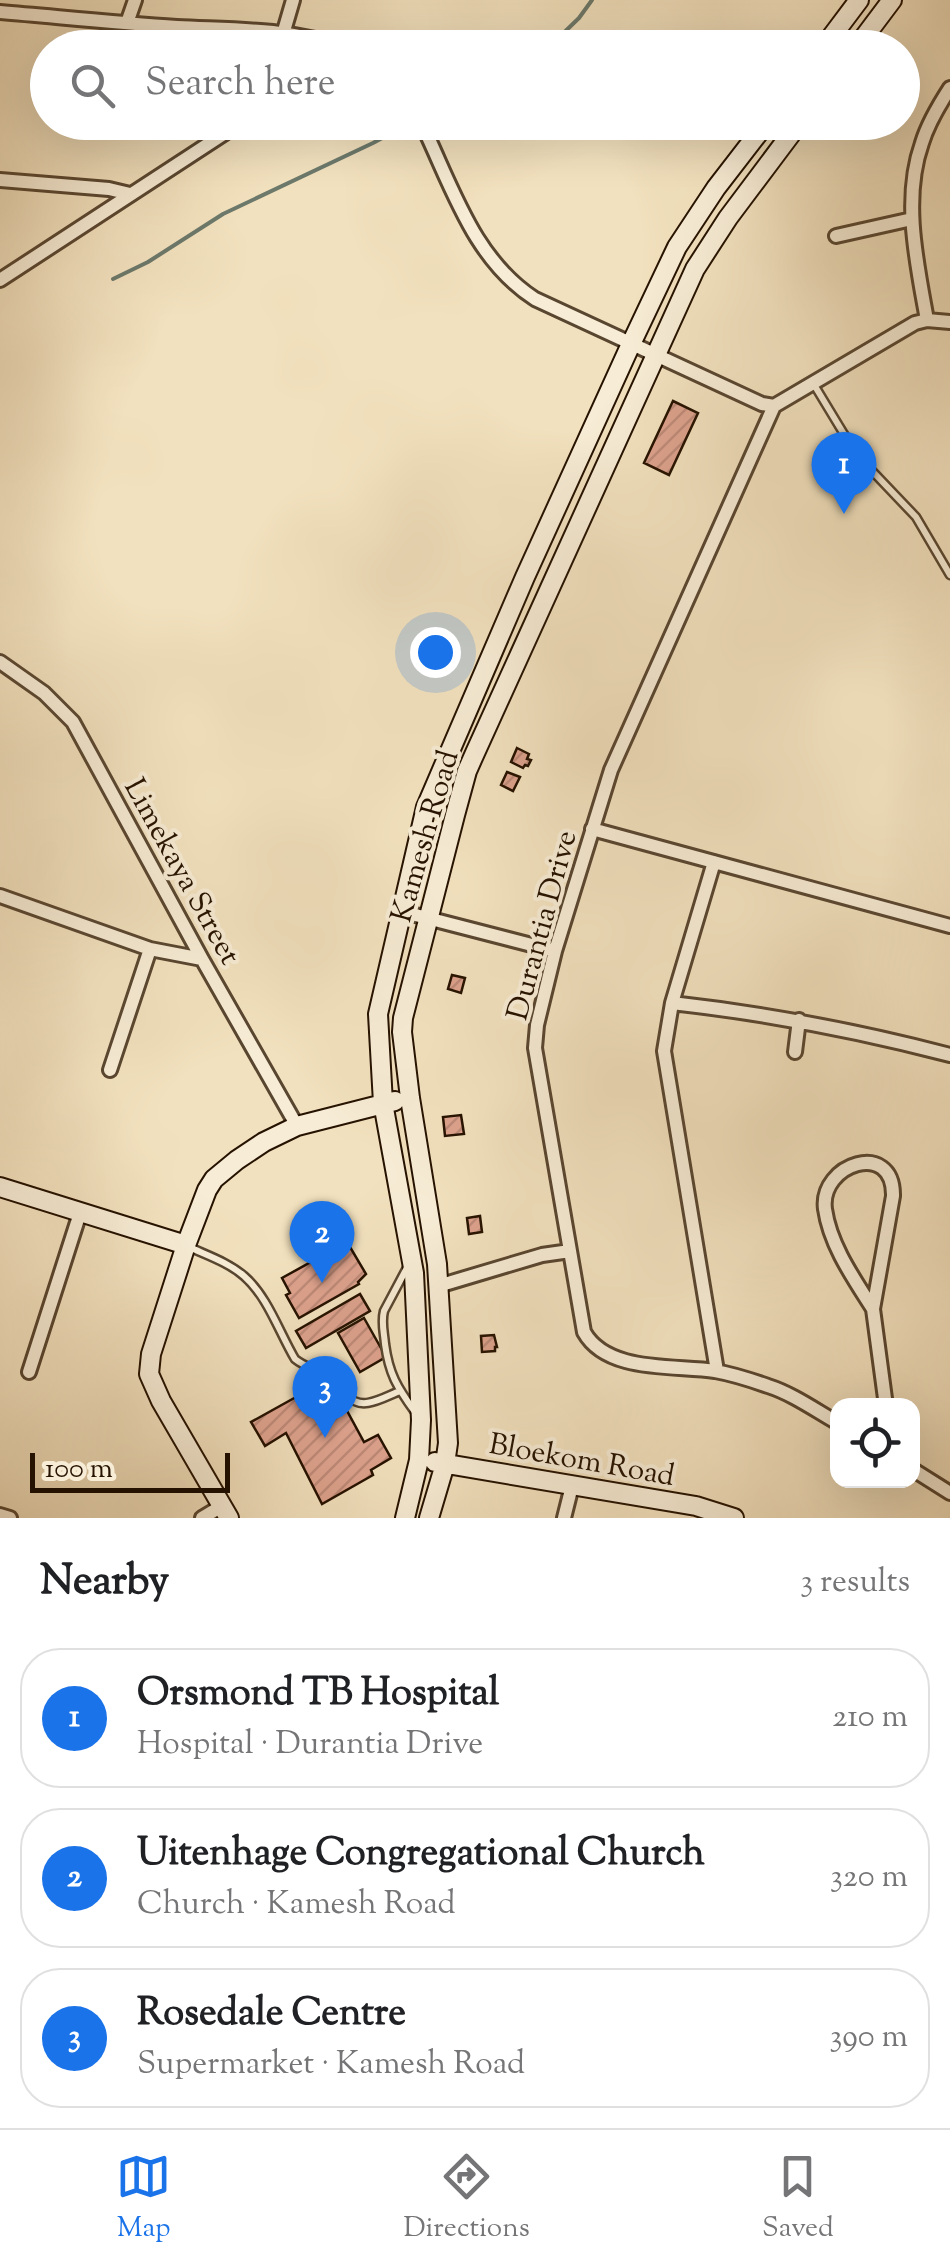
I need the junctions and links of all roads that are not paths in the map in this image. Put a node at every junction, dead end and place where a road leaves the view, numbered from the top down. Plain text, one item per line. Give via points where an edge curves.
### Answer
1 (135, 0) edge
2 (294, 0) edge
3 (859, 0) edge
4 (892, 0) edge
5 (0, 12) edge
6 (127, 24) junction
7 (245, 30) edge
8 (285, 30) edge
9 (837, 30) edge
10 (870, 30) edge
11 (950, 88) edge
12 (214, 140) edge
13 (430, 140) edge
14 (754, 140) edge
15 (786, 140) edge
16 (0, 180) edge
17 (130, 194) junction
18 (912, 219) junction
19 (836, 236) dead end
20 (0, 280) edge
21 (927, 320) junction
22 (950, 322) edge
23 (631, 344) junction
24 (655, 356) junction
25 (813, 383) junction
26 (774, 406) junction
27 (950, 575) edge
28 (0, 662) edge
29 (592, 829) junction
30 (714, 862) junction
31 (0, 896) edge
32 (400, 912) junction
33 (429, 920) junction
34 (950, 926) edge
35 (150, 949) junction
36 (555, 951) junction
37 (202, 959) junction
38 (672, 1003) junction
39 (799, 1020) junction
40 (796, 1052) dead end
41 (950, 1055) edge
42 (110, 1070) dead end
43 (410, 1098) junction
44 (384, 1103) junction
45 (296, 1126) junction
46 (0, 1188) edge
47 (80, 1213) junction
48 (186, 1245) junction
49 (570, 1251) junction
50 (412, 1258) junction
51 (438, 1286) junction
52 (873, 1309) junction
53 (29, 1372) dead end
54 (718, 1372) junction
55 (400, 1391) junction
56 (885, 1398) edge
57 (830, 1418) edge
58 (421, 1420) junction
59 (419, 1460) junction
60 (445, 1464) junction
61 (920, 1473) edge
62 (572, 1486) junction
63 (950, 1493) edge
64 (226, 1512) edge
65 (0, 1515) edge
66 (10, 1518) edge
67 (202, 1518) edge
68 (404, 1518) edge
69 (429, 1518) edge
70 (564, 1518) edge
71 (734, 1518) edge

1 - 6 street
2 - 8 street
3 - 9 main road
4 - 10 main road
5 - 6 street
6 - 7 street
11 - 18 street via 922,142
12 - 17 street
13 - 23 street via 480,246 503,274 535,300
14 - 23 main road, Kamesh Road via 695,218
15 - 24 main road, Kamesh Road via 695,269
16 - 17 street
17 - 20 street
18 - 19 street
18 - 21 street
21 - 22 street
21 - 25 street
23 - 24 street
23 - 32 main road, Kamesh Road via 426,807
24 - 26 street
24 - 33 main road, Kamesh Road via 467,771
25 - 26 street
25 - 27 lane via 856,454 916,517
26 - 29 street, Durantia Drive via 611,770
28 - 37 street, Limekaya Street via 73,722
29 - 30 street
29 - 36 street, Durantia Drive
30 - 34 street
30 - 38 street
31 - 35 street
32 - 33 street
32 - 44 main road, Kamesh Road via 378,1014
33 - 36 street
33 - 43 main road, Kamesh Road via 403,1018
35 - 37 street
35 - 42 street
36 - 49 street, Durantia Drive via 536,1048
37 - 45 street, Limekaya Street
38 - 39 street
38 - 54 street via 664,1052
39 - 40 street
39 - 41 street
43 - 44 main road
43 - 51 main road, Kamesh Road
44 - 45 main road
44 - 50 main road, Kamesh Road
45 - 48 main road via 214,1180
46 - 47 main road
47 - 48 main road
47 - 53 street
48 - 55 lane via 244,1276 295,1359 336,1382 350,1399 367,1404
48 - 64 main road via 149,1374
49 - 51 street
49 - 54 street, Durantia Drive via 584,1332 598,1350 634,1362
50 - 55 lane via 382,1318 387,1363
50 - 58 main road, Kamesh Road
51 - 60 main road, Kamesh Road
52 - 52 street via 894,1182 879,1164 865,1163 830,1182 824,1206
52 - 56 street
54 - 57 street, Durantia Drive via 768,1385
55 - 58 lane
58 - 59 main road, Kamesh Road
59 - 60 main road, Bloekom Road
59 - 68 main road, Kamesh Road
60 - 62 main road, Bloekom Road
60 - 69 main road, Kamesh Road
61 - 63 street
62 - 70 street
62 - 71 main road, Bloekom Road
64 - 67 street
65 - 66 street

